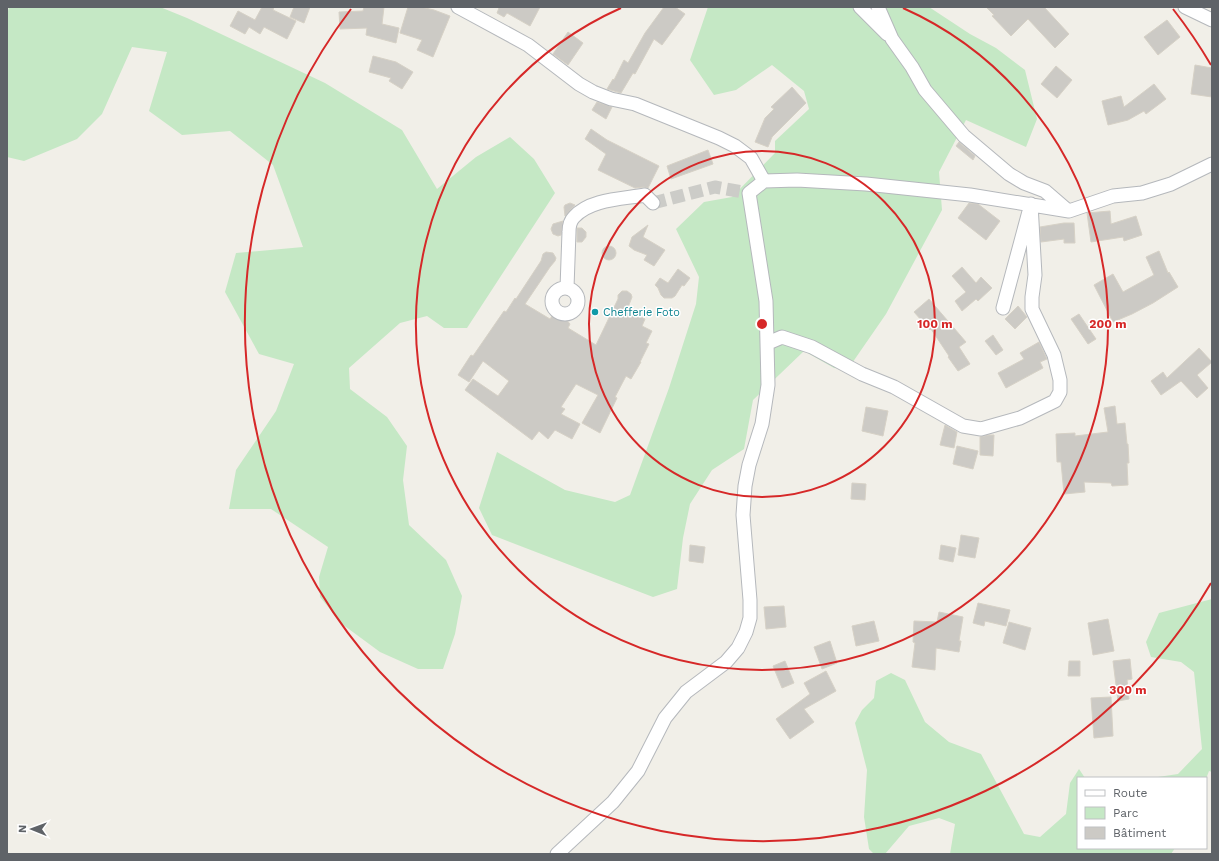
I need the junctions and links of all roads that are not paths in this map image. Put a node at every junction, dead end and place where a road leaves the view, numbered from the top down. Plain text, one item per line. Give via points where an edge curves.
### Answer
1 (458, 7) edge
2 (860, 7) edge
3 (878, 7) edge
4 (1185, 7) edge
5 (1212, 20) edge
6 (892, 39) junction
7 (1212, 164) edge
8 (764, 181) junction
9 (653, 203) tunnel mouth
10 (1031, 204) junction
11 (1069, 211) junction
12 (567, 288) dead end
13 (1003, 308) dead end
14 (768, 344) junction
15 (557, 854) edge

1 - 8 street via 528,45 593,92 635,104 735,146 751,158
2 - 6 street
3 - 6 street
4 - 5 street
6 - 11 street via 925,90 964,136 1009,174 1045,191
7 - 11 street via 1172,184 1142,193 1113,196
8 - 10 street via 866,184
8 - 14 street via 749,193 766,302
9 - 12 street via 645,195 601,203 585,208 573,218 569,232
10 - 11 street
10 - 13 street
10 - 14 street via 1035,275 1032,309 1054,355 1060,380 1060,392 1055,401 1020,418 981,429 963,426 894,387 862,374 812,347 782,337
14 - 15 street via 768,385 762,424 745,486 743,515 750,600 750,618 746,632 738,648 726,662 686,692 665,718 638,771 613,802

